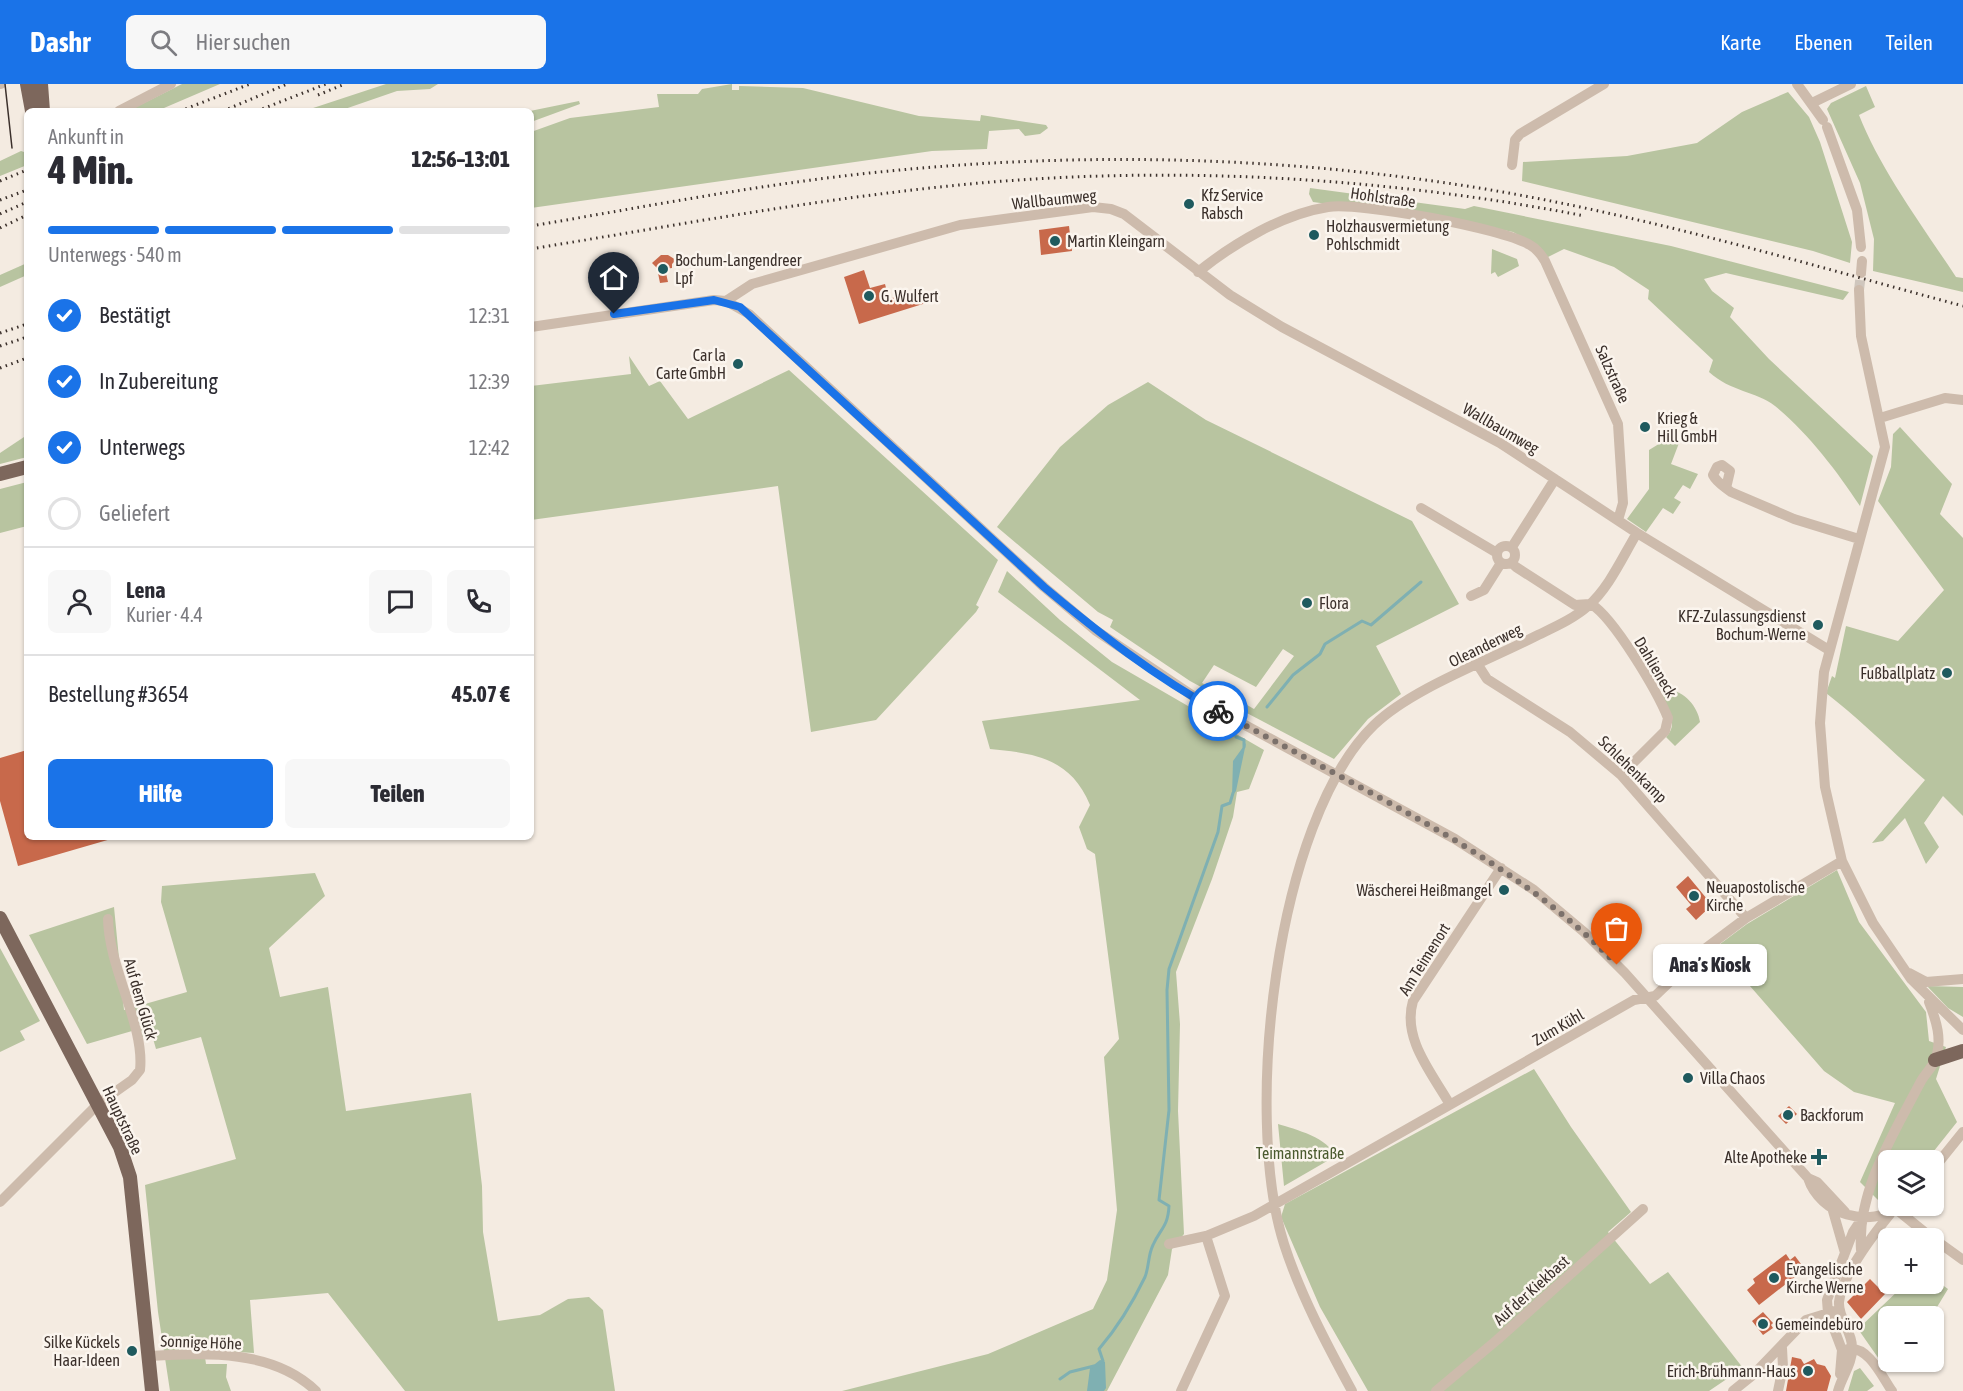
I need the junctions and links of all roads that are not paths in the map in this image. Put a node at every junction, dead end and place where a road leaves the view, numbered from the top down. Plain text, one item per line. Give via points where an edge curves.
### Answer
1 (27, 84) edge
2 (40, 84) edge
3 (171, 84) edge
4 (1604, 84) edge
5 (1797, 84) edge
6 (1851, 84) edge
7 (1812, 103) junction
8 (31, 108) edge
9 (43, 108) edge
10 (125, 108) edge
11 (1512, 165) dead end
12 (1861, 247) dead end
13 (1538, 250) joint
14 (1862, 261) dead end
15 (1198, 272) junction
16 (1861, 273) tunnel mouth
17 (1860, 290) tunnel mouth
18 (726, 301) junction
19 (534, 327) edge
20 (1963, 400) edge
21 (1880, 418) junction
22 (24, 468) edge
23 (0, 474) edge
24 (1555, 478) junction
25 (1726, 488) dead end
26 (1421, 508) dead end
27 (1618, 520) junction
28 (1637, 533) junction
29 (1859, 539) junction
30 (1512, 547) junction
31 (1503, 560) junction
32 (1471, 596) dead end
33 (1591, 604) junction
34 (1828, 650) junction
35 (1478, 665) junction
36 (1338, 775) junction
37 (1621, 775) junction
38 (1842, 861) junction
39 (1501, 868) junction
40 (0, 918) edge
41 (1746, 918) junction
42 (108, 920) dead end
43 (1905, 970) junction
44 (1963, 979) edge
45 (1927, 996) junction
46 (1647, 998) junction
47 (1963, 1030) edge
48 (1963, 1051) edge
49 (1935, 1060) junction
50 (1449, 1103) junction
51 (98, 1104) junction
52 (1963, 1132) edge
53 (1944, 1156) edge
54 (0, 1202) edge
55 (1275, 1203) junction
56 (1643, 1209) dead end
57 (1839, 1212) junction
58 (1878, 1214) edge
59 (1891, 1216) edge
60 (1904, 1216) edge
61 (1863, 1217) junction
62 (1919, 1228) edge
63 (1206, 1236) junction
64 (1169, 1244) dead end
65 (1944, 1247) edge
66 (1861, 1250) junction
67 (1845, 1253) junction
68 (1963, 1260) edge
69 (1839, 1310) junction
70 (1828, 1313) junction
71 (1782, 1348) junction
72 (1847, 1349) junction
73 (149, 1356) junction
74 (1838, 1388) edge
75 (152, 1391) edge
76 (316, 1391) edge
77 (1181, 1391) edge
78 (1352, 1391) edge
79 (1436, 1391) edge
80 (1733, 1391) edge
81 (1778, 1391) edge
82 (1892, 1391) edge

1 - 8 main road
2 - 9 main road
3 - 10 street
4 - 11 street via 1520,134 1515,140
5 - 7 street
6 - 7 street
7 - 12 street via 1825,124 1857,210
13 - 15 street, Hohlstraße via 1520,240 1458,224 1331,206 1254,234 1224,250
13 - 27 street, Salzstraße via 1618,424 1623,503
14 - 16 street
15 - 18 street, Wallbaumweg via 1124,214 1093,207 960,225 752,284
15 - 24 street, Wallbaumweg via 1282,327 1476,430
17 - 21 street via 1861,336
18 - 19 street
18 - 36 street via 749,314 1095,630 1199,700
20 - 21 street via 1945,398
21 - 29 street via 1885,447
22 - 23 main road
24 - 27 street, Wallbaumweg
24 - 30 street
25 - 29 street via 1774,512
26 - 31 street
27 - 28 street, Wallbaumweg
28 - 33 street, Oleanderweg
28 - 34 street, Wallbaumweg
29 - 34 street
30 - 31 street via 1516,555
30 - 31 street via 1503,546
31 - 32 street via 1484,590
31 - 33 street via 1575,605
33 - 35 street, Oleanderweg via 1571,619
33 - 37 street, Dahlieneck via 1620,635 1668,718 1665,731
34 - 38 street via 1821,703 1821,756
35 - 36 street, Oleanderweg via 1392,711 1361,740
35 - 37 street, Schlehenkamp via 1487,679 1570,732
36 - 39 street via 1455,838
36 - 55 street via 1321,807 1299,875 1284,929 1274,992 1266,1120
37 - 41 street, Schlehenkamp
38 - 41 street, Zum Kühl
38 - 43 street via 1873,923
39 - 46 street via 1584,932
39 - 50 street, Am Teimenort via 1413,1001 1409,1014 1415,1045
40 - 51 main road, Hauptstraße
41 - 46 street, Zum Kühl via 1702,951 1655,996
42 - 51 street, Auf dem Glück via 108,941 141,1062 137,1075
43 - 44 street via 1926,982
43 - 45 street
45 - 47 street
45 - 49 street via 1938,1028
46 - 50 street, Zum Kühl via 1634,1000
46 - 57 street via 1808,1178 1811,1187
48 - 49 main road
49 - 61 street via 1868,1188
50 - 55 street, Zum Kühl
51 - 54 street, Auf dem Glück
51 - 73 main road, Hauptstraße via 120,1147 133,1186
52 - 53 street
55 - 63 street, Zum Kühl
55 - 78 street via 1284,1244
56 - 79 street, Auf der Kiekbast
57 - 61 street
57 - 67 street
58 - 61 street
59 - 66 street
60 - 62 street
61 - 66 street
61 - 67 street
63 - 64 street, Zum Kühl
63 - 77 street via 1225,1296
65 - 68 street
66 - 69 street via 1841,1295
67 - 70 street via 1829,1289
69 - 70 street
69 - 72 street
70 - 71 street via 1806,1320
70 - 72 street
71 - 80 street
71 - 81 street
72 - 74 street
72 - 82 street via 1869,1358
73 - 75 main road, Hauptstraße
73 - 76 street, Sonnige Höhe via 254,1359 298,1376

